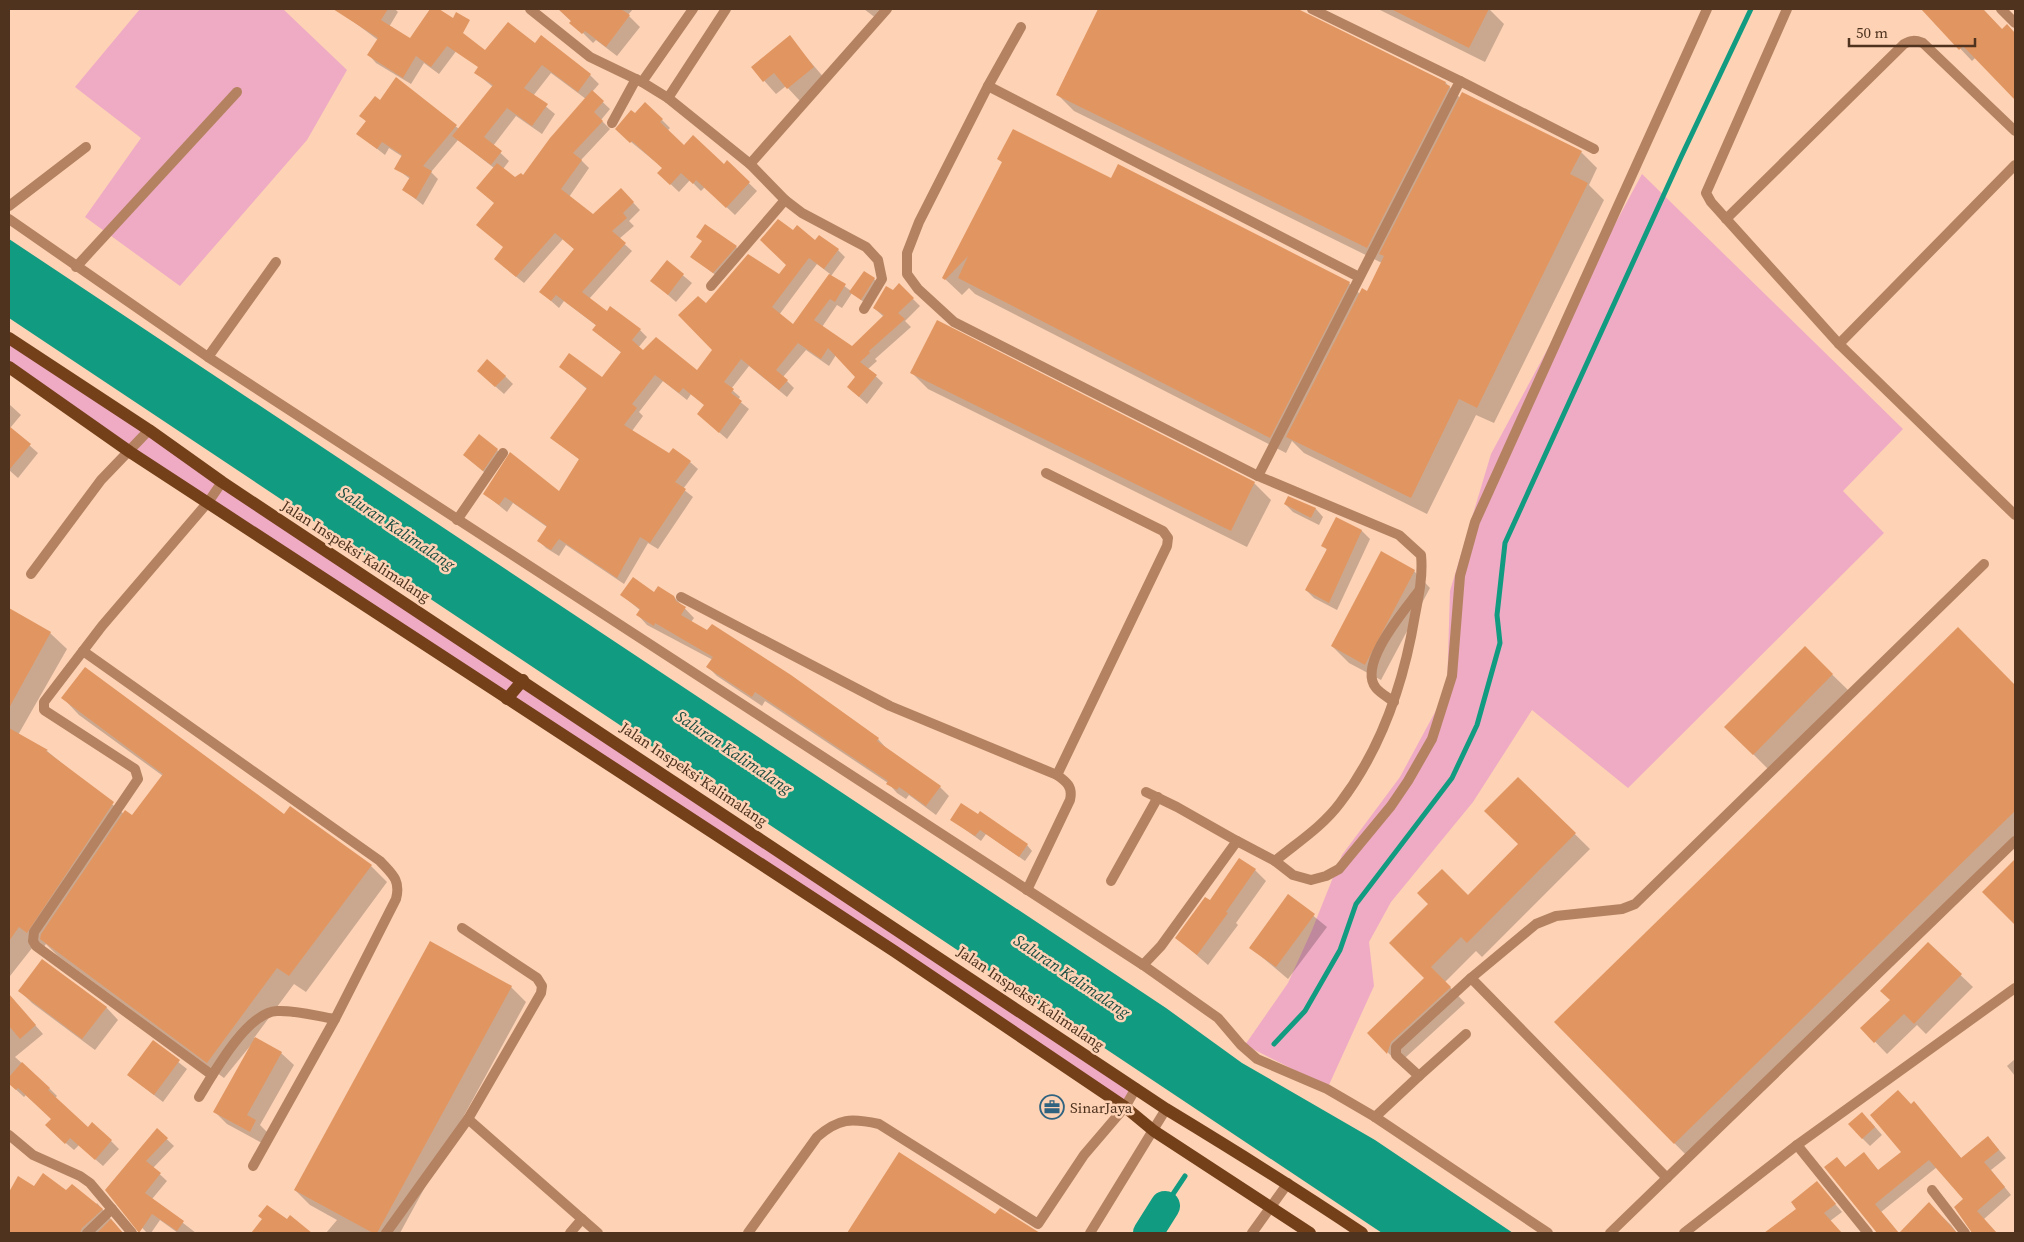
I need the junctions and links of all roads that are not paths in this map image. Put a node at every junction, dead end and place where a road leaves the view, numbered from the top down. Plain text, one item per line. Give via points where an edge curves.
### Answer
1 (530, 9) edge
2 (693, 9) edge
3 (726, 9) edge
4 (887, 9) edge
5 (1312, 9) edge
6 (1707, 9) edge
7 (1787, 9) edge
8 (2001, 9) edge
9 (2015, 23) edge
10 (1021, 27) dead end
11 (639, 80) junction
12 (1460, 81) junction
13 (988, 86) junction
14 (237, 92) dead end
15 (668, 98) junction
16 (612, 123) dead end
17 (2015, 131) edge
18 (86, 147) dead end
19 (1594, 149) dead end
20 (750, 164) junction
21 (2015, 165) edge
22 (785, 200) junction
23 (9, 206) edge
24 (9, 219) edge
25 (1726, 219) junction
26 (276, 262) dead end
27 (76, 267) junction
28 (1359, 277) junction
29 (711, 286) dead end
30 (864, 309) dead end
31 (9, 338) edge
32 (1839, 344) junction
33 (208, 357) junction
34 (9, 367) edge
35 (149, 430) junction
36 (130, 452) junction
37 (503, 453) dead end
38 (1046, 473) dead end
39 (1258, 476) junction
40 (222, 482) junction
41 (209, 501) junction
42 (2015, 515) edge
43 (457, 520) junction
44 (1984, 564) dead end
45 (31, 574) dead end
46 (1420, 589) junction
47 (681, 597) dead end
48 (83, 651) junction
49 (523, 680) junction
50 (507, 699) junction
51 (1394, 702) junction
52 (1057, 775) junction
53 (1146, 792) dead end
54 (1158, 797) junction
55 (1237, 841) junction
56 (2015, 841) edge
57 (1275, 860) junction
58 (1111, 881) dead end
59 (1027, 890) junction
60 (462, 928) dead end
61 (902, 932) junction
62 (894, 951) junction
63 (1143, 965) junction
64 (1471, 978) junction
65 (2015, 988) edge
66 (334, 1019) junction
67 (1466, 1034) dead end
68 (212, 1075) junction
69 (1419, 1076) junction
70 (1136, 1088) junction
71 (199, 1097) dead end
72 (1125, 1106) junction
73 (1166, 1108) junction
74 (1374, 1116) junction
75 (468, 1119) junction
76 (1154, 1132) junction
77 (9, 1135) edge
78 (1797, 1145) junction
79 (253, 1166) dead end
80 (1667, 1178) junction
81 (1288, 1184) junction
82 (1932, 1190) dead end
83 (1270, 1207) junction
84 (112, 1209) junction
85 (582, 1219) junction
86 (1962, 1232) edge
87 (87, 1233) edge
88 (132, 1233) edge
89 (386, 1233) edge
90 (570, 1233) edge
91 (598, 1233) edge
92 (748, 1233) edge
93 (1090, 1233) edge
94 (1252, 1233) edge
95 (1310, 1233) edge
96 (1362, 1233) edge
97 (1548, 1233) edge
98 (1610, 1233) edge
99 (1684, 1233) edge
100 (1868, 1233) edge

1 - 11 street via 590,57
2 - 11 street
3 - 15 street
4 - 20 street
5 - 12 street
6 - 57 street via 1475,522 1460,576 1452,676 1432,740 1408,781 1339,869 1311,880 1293,875
7 - 25 street via 1706,193
8 - 9 street
10 - 13 street
11 - 15 street
11 - 16 street
12 - 19 street
12 - 28 street
13 - 28 street
13 - 39 street via 919,222 907,254 907,274 918,289 954,322
14 - 27 street
15 - 20 street
17 - 25 street via 1923,43 1910,41
18 - 23 street
20 - 22 street
21 - 32 street
22 - 29 street
22 - 30 street via 802,213 866,247 878,260 882,279
24 - 27 street
25 - 32 street
26 - 33 street
27 - 33 street
28 - 39 street
31 - 35 main road, Jalan Inspeksi Kalimalang
32 - 42 street
33 - 43 street
34 - 36 main road
35 - 36 street
35 - 40 main road, Jalan Inspeksi Kalimalang
36 - 41 main road
36 - 45 street via 101,480
37 - 43 street
38 - 52 street via 1164,531 1168,538
39 - 46 street via 1399,535 1421,555
40 - 41 street
40 - 49 main road, Jalan Inspeksi Kalimalang
41 - 48 street
41 - 50 main road
43 - 59 street
44 - 64 street via 1635,904 1622,910 1556,916 1536,924
46 - 51 street via 1408,659
46 - 51 street via 1382,642 1370,668 1375,687
47 - 52 street via 890,706
48 - 66 street via 380,861 396,877 399,888 396,899
48 - 68 street via 44,702 44,710 135,769 138,779 34,932 33,941
49 - 50 main road
49 - 61 main road, Jalan Inspeksi Kalimalang
50 - 62 main road
51 - 57 street via 1361,774 1339,804 1317,829
52 - 59 street via 1070,786 1070,800
53 - 54 street
54 - 55 street
54 - 58 street
55 - 57 street
55 - 63 street via 1161,946
56 - 80 street
59 - 63 street
60 - 75 street via 536,978 542,986 541,993
61 - 62 main road
61 - 70 main road, Jalan Inspeksi Kalimalang
62 - 72 main road
63 - 74 street via 1218,1018 1257,1059 1327,1089
64 - 69 street via 1396,1047 1396,1054
64 - 80 street
65 - 78 street
66 - 68 street via 275,1011 260,1017 242,1034
66 - 79 street
67 - 69 street
68 - 71 street
69 - 74 street
70 - 72 street
70 - 73 main road, Jalan Inspeksi Kalimalang
72 - 76 main road
72 - 92 street via 1084,1155 1036,1227 879,1124 855,1118 831,1125 816,1137
73 - 76 street
73 - 81 main road, Jalan Inspeksi Kalimalang
74 - 97 street
75 - 85 street
75 - 89 street
76 - 83 main road
76 - 93 street
77 - 84 street via 33,1155 90,1183
78 - 99 street
78 - 100 street
80 - 98 street
81 - 83 street
81 - 96 main road, Jalan Inspeksi Kalimalang
82 - 86 street
83 - 94 street
83 - 95 main road
84 - 87 street
84 - 88 street
85 - 90 street
85 - 91 street

